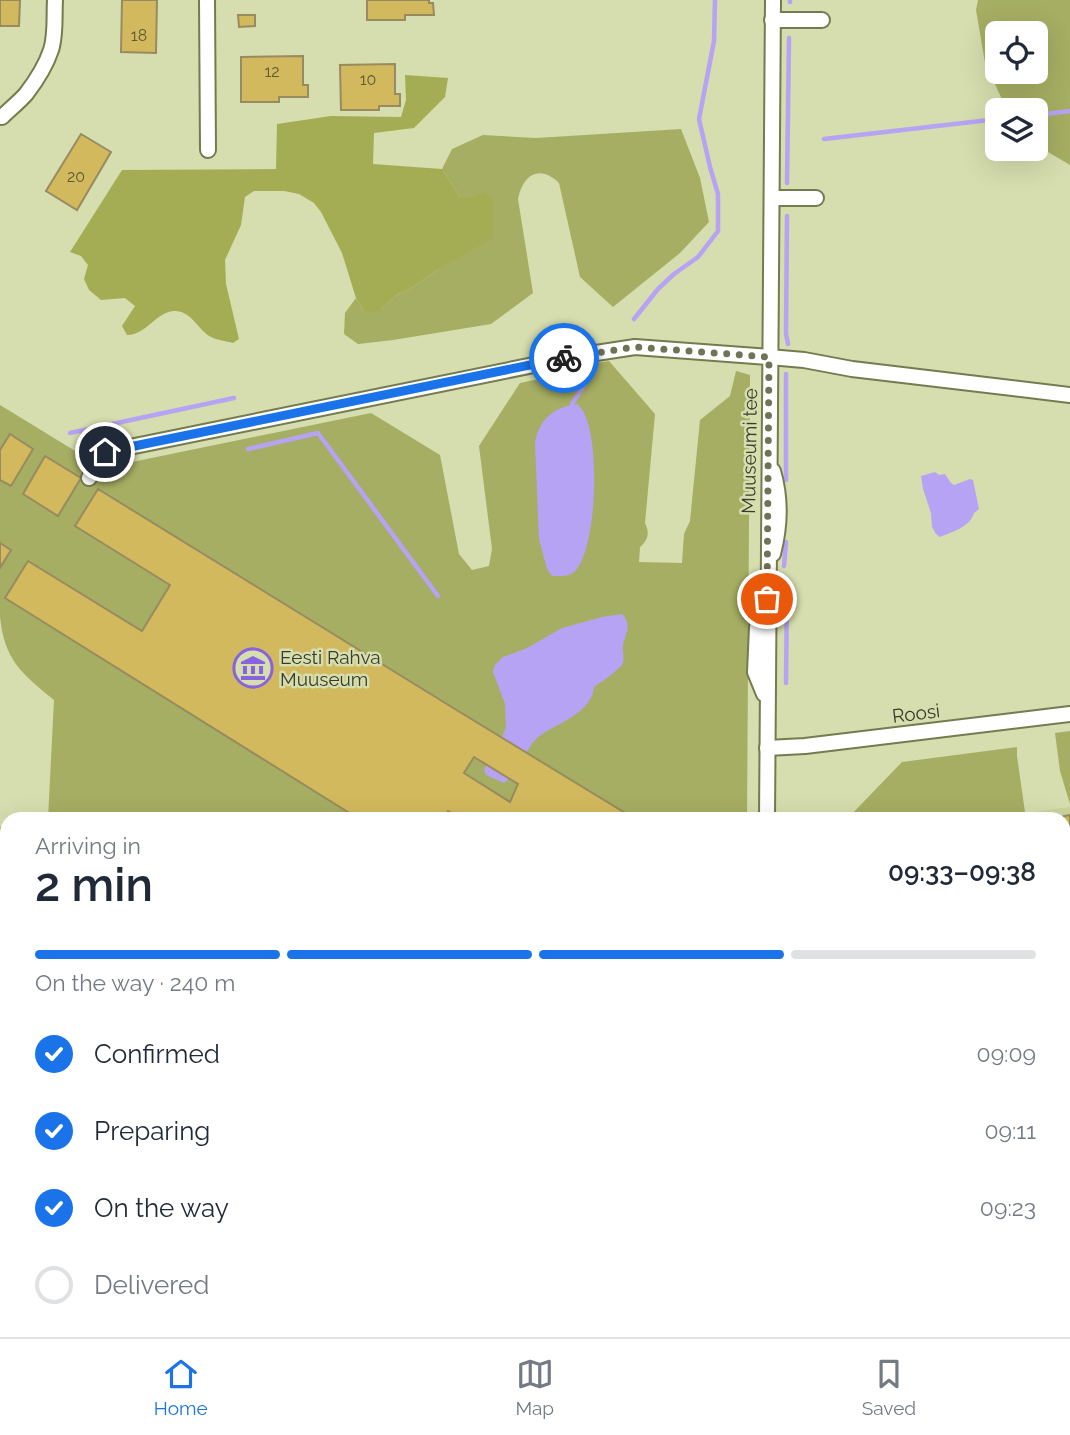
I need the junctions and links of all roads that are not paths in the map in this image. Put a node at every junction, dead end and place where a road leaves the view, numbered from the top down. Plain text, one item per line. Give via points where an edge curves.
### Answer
1 (55, 0) edge
2 (207, 0) edge
3 (773, 0) edge
4 (772, 20) junction
5 (822, 20) dead end
6 (2, 117) dead end
7 (208, 150) dead end
8 (772, 198) junction
9 (816, 198) dead end
10 (769, 357) junction
11 (1070, 395) edge
12 (89, 478) dead end
13 (1070, 714) edge
14 (766, 748) junction
15 (767, 812) edge

1 - 6 street via 48,58 24,96
2 - 7 street
3 - 4 street, Muuseumi tee
4 - 5 street
4 - 8 street, Muuseumi tee
8 - 9 street
8 - 10 street, Muuseumi tee
10 - 11 street
10 - 12 street via 635,347 583,355 105,452
10 - 14 street, Muuseumi tee
13 - 14 street, Roosi
14 - 15 street, Muuseumi tee

